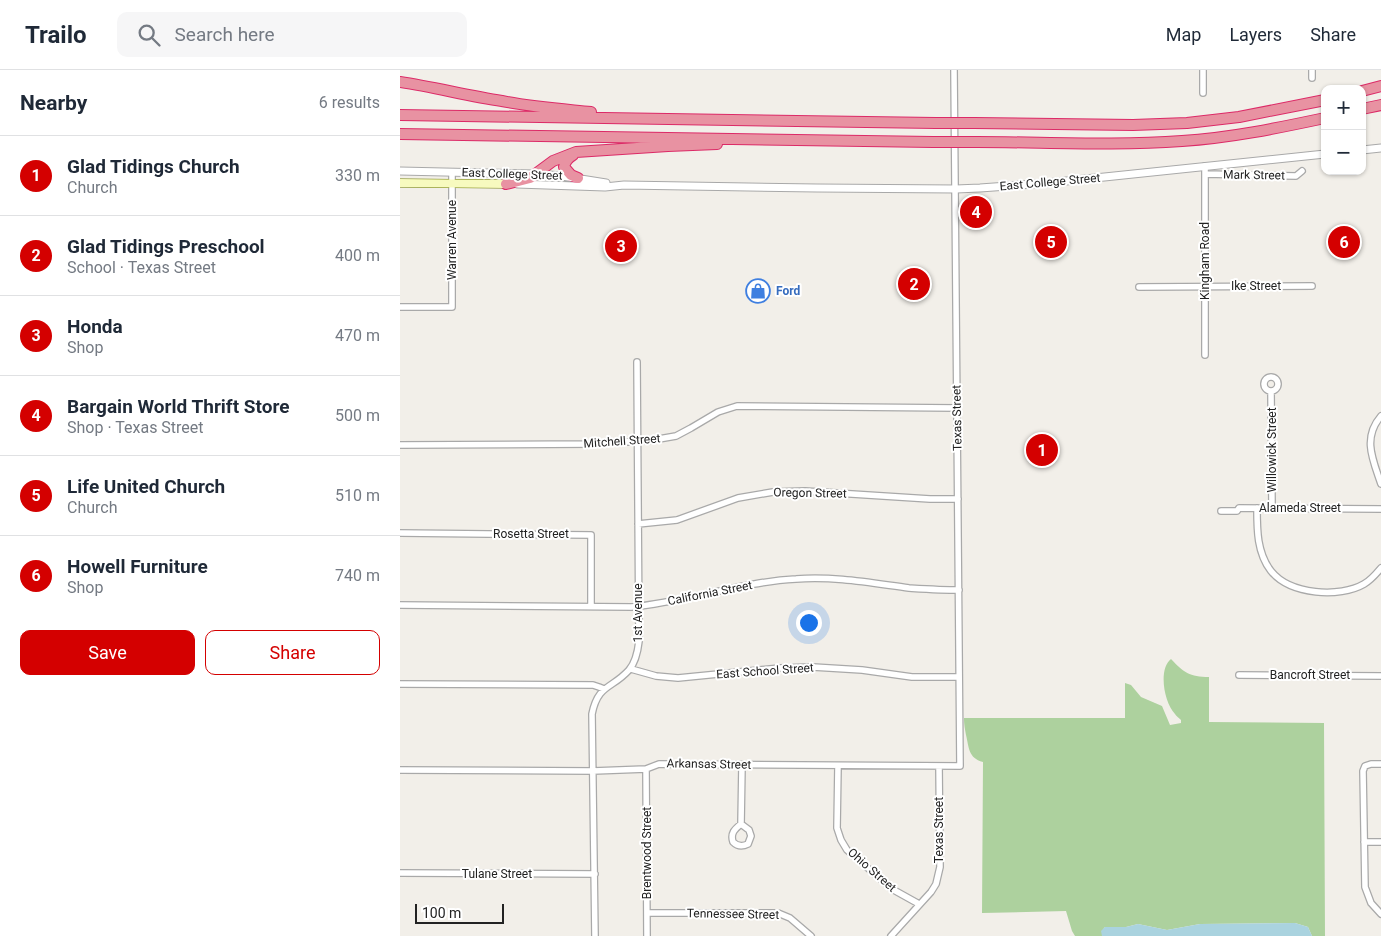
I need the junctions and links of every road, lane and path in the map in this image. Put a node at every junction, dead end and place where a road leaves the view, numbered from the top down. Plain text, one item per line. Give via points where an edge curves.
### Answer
1 (954, 70) edge
2 (1203, 70) edge
3 (1312, 70) edge
4 (400, 77) edge
5 (1312, 78) dead end
6 (400, 82) edge
7 (428, 86) junction
8 (1381, 86) edge
9 (1366, 90) edge
10 (1203, 93) dead end
11 (1321, 101) edge
12 (1381, 106) edge
13 (1366, 109) edge
14 (400, 116) edge
15 (651, 118) junction
16 (1321, 119) edge
17 (400, 134) edge
18 (806, 139) junction
19 (1381, 148) edge
20 (1366, 150) edge
21 (576, 152) junction
22 (1321, 154) edge
23 (1205, 166) junction
24 (400, 171) edge
25 (1302, 171) dead end
26 (452, 172) junction
27 (536, 174) junction
28 (1205, 174) junction
29 (578, 178) junction
30 (400, 183) edge
31 (452, 184) junction
32 (506, 184) junction
33 (624, 185) junction
34 (956, 189) junction
35 (1205, 286) junction
36 (1312, 286) dead end
37 (1139, 287) dead end
38 (400, 307) edge
39 (1205, 355) dead end
40 (637, 362) dead end
41 (1272, 392) dead end
42 (957, 408) junction
43 (1381, 416) edge
44 (637, 441) junction
45 (400, 445) edge
46 (1381, 484) edge
47 (958, 499) junction
48 (1257, 508) junction
49 (1272, 508) junction
50 (1381, 509) edge
51 (1221, 511) dead end
52 (638, 524) junction
53 (400, 533) edge
54 (1381, 568) edge
55 (959, 590) junction
56 (400, 605) edge
57 (591, 606) junction
58 (638, 606) junction
59 (631, 669) junction
60 (1239, 675) dead end
61 (1381, 676) edge
62 (959, 677) junction
63 (400, 684) edge
64 (604, 689) junction
65 (1381, 764) edge
66 (742, 765) junction
67 (838, 766) junction
68 (939, 766) junction
69 (960, 766) joint
70 (646, 769) junction
71 (400, 770) edge
72 (593, 771) junction
73 (741, 824) dead end
74 (1364, 842) junction
75 (1381, 842) edge
76 (400, 874) edge
77 (594, 874) junction
78 (919, 904) junction
79 (647, 913) junction
80 (1381, 914) edge
81 (595, 936) edge
82 (647, 936) edge
83 (811, 936) edge
84 (891, 936) edge

1 - 34 street, Texas Street
2 - 10 street
3 - 5 street
4 - 7 highway
6 - 7 highway
7 - 15 highway via 527,106
8 - 9 highway
11 - 15 highway, bridge via 1239,117 1133,125
12 - 13 highway
14 - 15 highway
16 - 18 highway, bridge via 1258,132 1181,142
17 - 18 highway
18 - 21 highway
19 - 20 street
21 - 27 highway via 553,161
21 - 29 highway via 564,167
22 - 23 street, East College Street
23 - 28 street, Kingham Road
23 - 34 street, East College Street
24 - 26 street, East College Street
25 - 28 street, Mark Street via 1296,176
26 - 27 street, East College Street
26 - 31 street, Warren Avenue
27 - 29 street, East College Street
27 - 32 highway
28 - 35 street, Kingham Road
29 - 33 street, East College Street
30 - 31 main road, East College Street
31 - 32 main road, East College Street
31 - 38 street, Warren Avenue via 452,307
32 - 33 street, East College Street
33 - 34 street, East College Street
34 - 42 street, Texas Street
35 - 36 street, Ike Street
35 - 37 street, Ike Street
35 - 39 street, Kingham Road
40 - 44 street, 1st Avenue
41 - 49 street, Willowick Street
42 - 44 street, Mitchell Street via 737,406 718,412 676,436
42 - 47 street, Texas Street
43 - 46 street via 1371,434 1370,446
44 - 45 street, Mitchell Street
44 - 52 street, 1st Avenue
47 - 52 street, Oregon Street via 773,492 738,498 677,520
47 - 55 street, Texas Street
48 - 49 street, Alameda Street
48 - 51 street, Alameda Street
48 - 54 street, Willowick Street via 1262,554 1272,572 1291,586 1317,592 1344,591 1369,581
49 - 50 street, Alameda Street
52 - 58 street, 1st Avenue
53 - 57 street, Rosetta Street via 591,535
55 - 58 street, California Street via 909,588 846,579 798,578
55 - 62 street, Texas Street
56 - 57 street, California Street
57 - 58 street, California Street
58 - 59 street, 1st Avenue via 639,641
59 - 62 street, East School Street via 678,678 813,667 912,677
59 - 64 street
60 - 61 street, Bancroft Street
62 - 69 street, Texas Street
63 - 64 street via 593,686
64 - 72 street via 592,714
65 - 74 street via 1365,766
66 - 67 street, Arkansas Street
66 - 70 street, Arkansas Street via 659,764
66 - 73 street
67 - 68 street, Arkansas Street
67 - 78 street, Ohio Street via 837,828 841,840 892,889
68 - 69 street, Arkansas Street
68 - 78 street, Texas Street via 939,875 931,892
70 - 72 street, Arkansas Street
70 - 79 street, Brentwood Street
71 - 72 street, Arkansas Street
72 - 77 street
74 - 75 street
74 - 80 street via 1366,893
76 - 77 street, Tulane Street
77 - 81 street
78 - 84 street, Texas Street
79 - 82 street, Brentwood Street
79 - 83 street, Tennessee Street via 778,913 790,918

